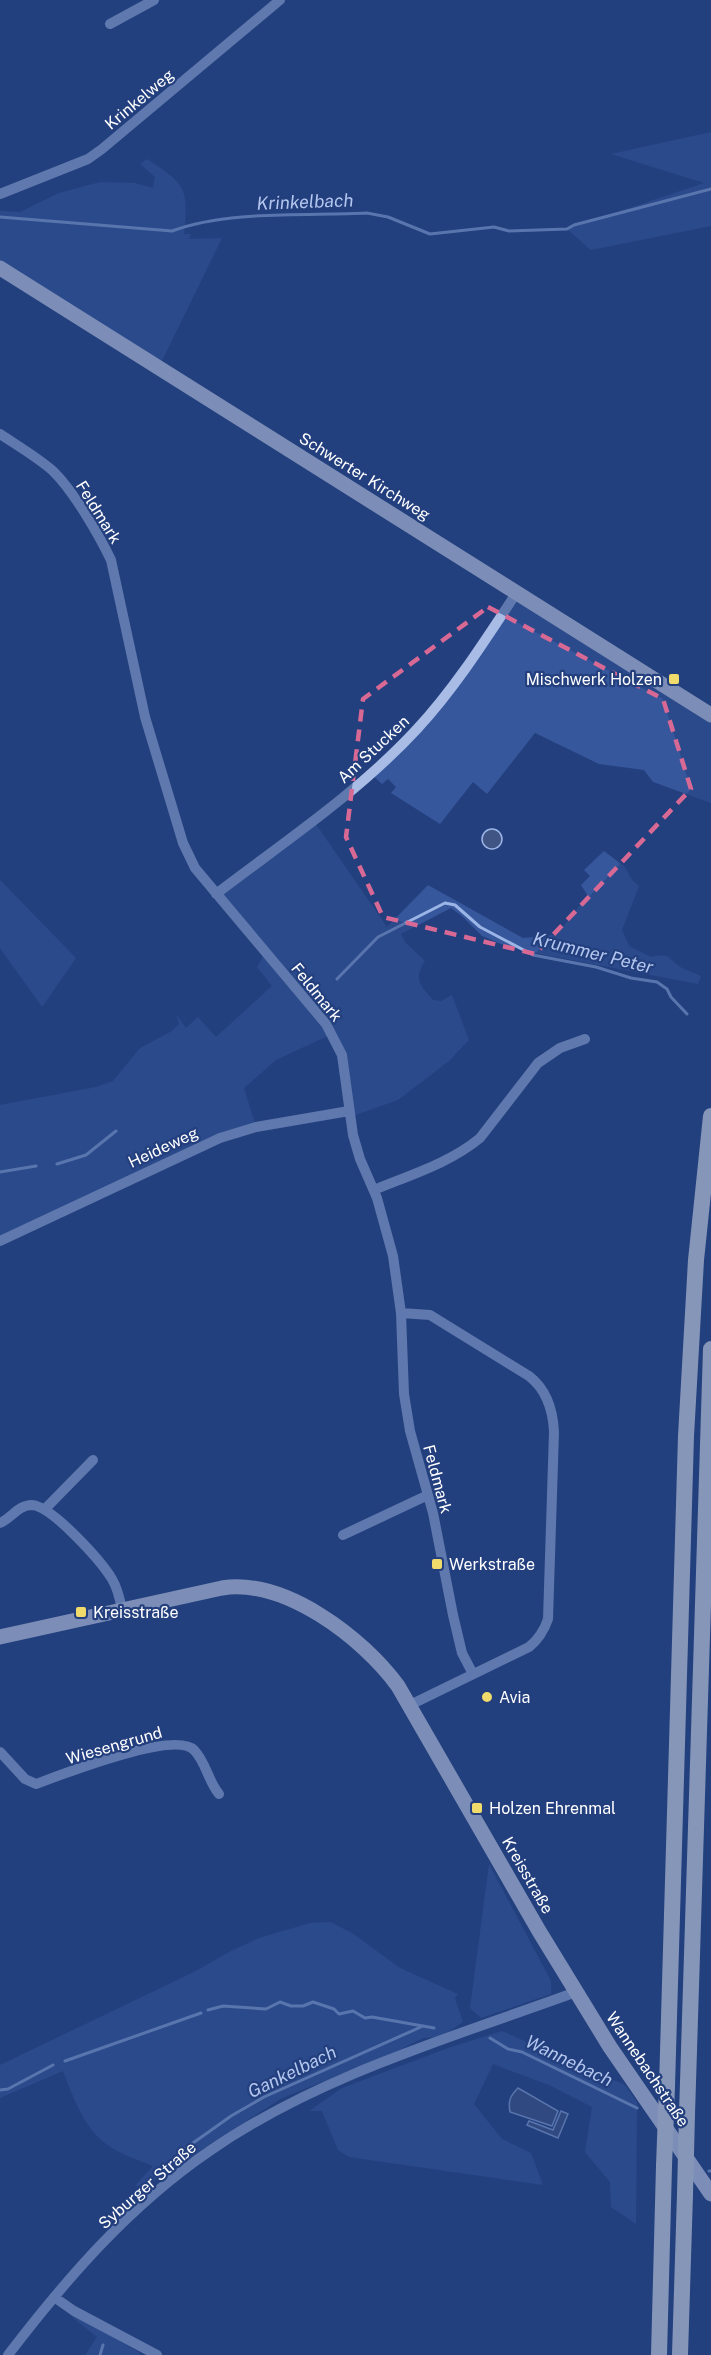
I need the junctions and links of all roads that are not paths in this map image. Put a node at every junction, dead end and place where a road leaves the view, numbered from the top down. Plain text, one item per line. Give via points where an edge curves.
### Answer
1 (154, 0) edge
2 (280, 0) edge
3 (110, 24) dead end
4 (0, 194) edge
5 (0, 268) edge
6 (0, 434) edge
7 (518, 592) junction
8 (711, 715) edge
9 (216, 894) junction
10 (585, 1039) dead end
11 (349, 1111) junction
12 (711, 1116) edge
13 (374, 1190) junction
14 (0, 1241) edge
15 (401, 1313) junction
16 (711, 1349) edge
17 (93, 1460) dead end
18 (428, 1495) junction
19 (45, 1509) junction
20 (0, 1523) edge
21 (344, 1535) dead end
22 (122, 1610) junction
23 (0, 1637) edge
24 (473, 1674) junction
25 (410, 1705) junction
26 (1, 1755) edge
27 (219, 1794) dead end
28 (576, 1992) junction
29 (711, 2194) edge
30 (54, 2297) junction
31 (659, 2332) junction
32 (8, 2355) edge
33 (157, 2355) edge
34 (654, 2355) edge
35 (659, 2355) edge
36 (680, 2355) edge

1 - 3 street
2 - 4 street, Krinkelweg via 88,159
5 - 7 main road, Schwerter Kirchweg
6 - 9 street, Feldmark via 59,478 104,545 111,560 145,717 177,827 195,868
7 - 8 main road, Schwerter Kirchweg
7 - 9 street, Am Stucken via 444,697 397,750 348,794
9 - 11 street, Feldmark via 332,1034 345,1066
10 - 13 street via 560,1048 538,1063 470,1146 445,1161
11 - 13 street, Feldmark via 360,1159
11 - 14 street, Heideweg via 256,1127 220,1138
12 - 31 highway, bridge via 696,1260 686,1436
13 - 15 street, Feldmark via 393,1256
15 - 18 street, Feldmark via 406,1412
15 - 24 street via 430,1315 529,1376 541,1388 554,1420 548,1619 538,1640 529,1647
16 - 36 highway, bridge
17 - 19 street
18 - 21 street
18 - 24 street, Feldmark via 462,1653
19 - 20 street via 25,1506
19 - 22 street via 101,1563 113,1581
22 - 23 main road, Kreisstraße
22 - 25 main road, Kreisstraße via 232,1586 267,1591 303,1606 345,1633 387,1671
24 - 25 street
25 - 28 main road, Kreisstraße
26 - 27 street, Wiesengrund via 25,1779 36,1784 128,1753 181,1744 194,1750
28 - 29 main road, Wannebachstraße
28 - 30 street, Syburger Straße via 353,2076 243,2130 188,2166 130,2215
30 - 32 street, Syburger Straße
30 - 33 street
31 - 34 highway
31 - 35 highway

